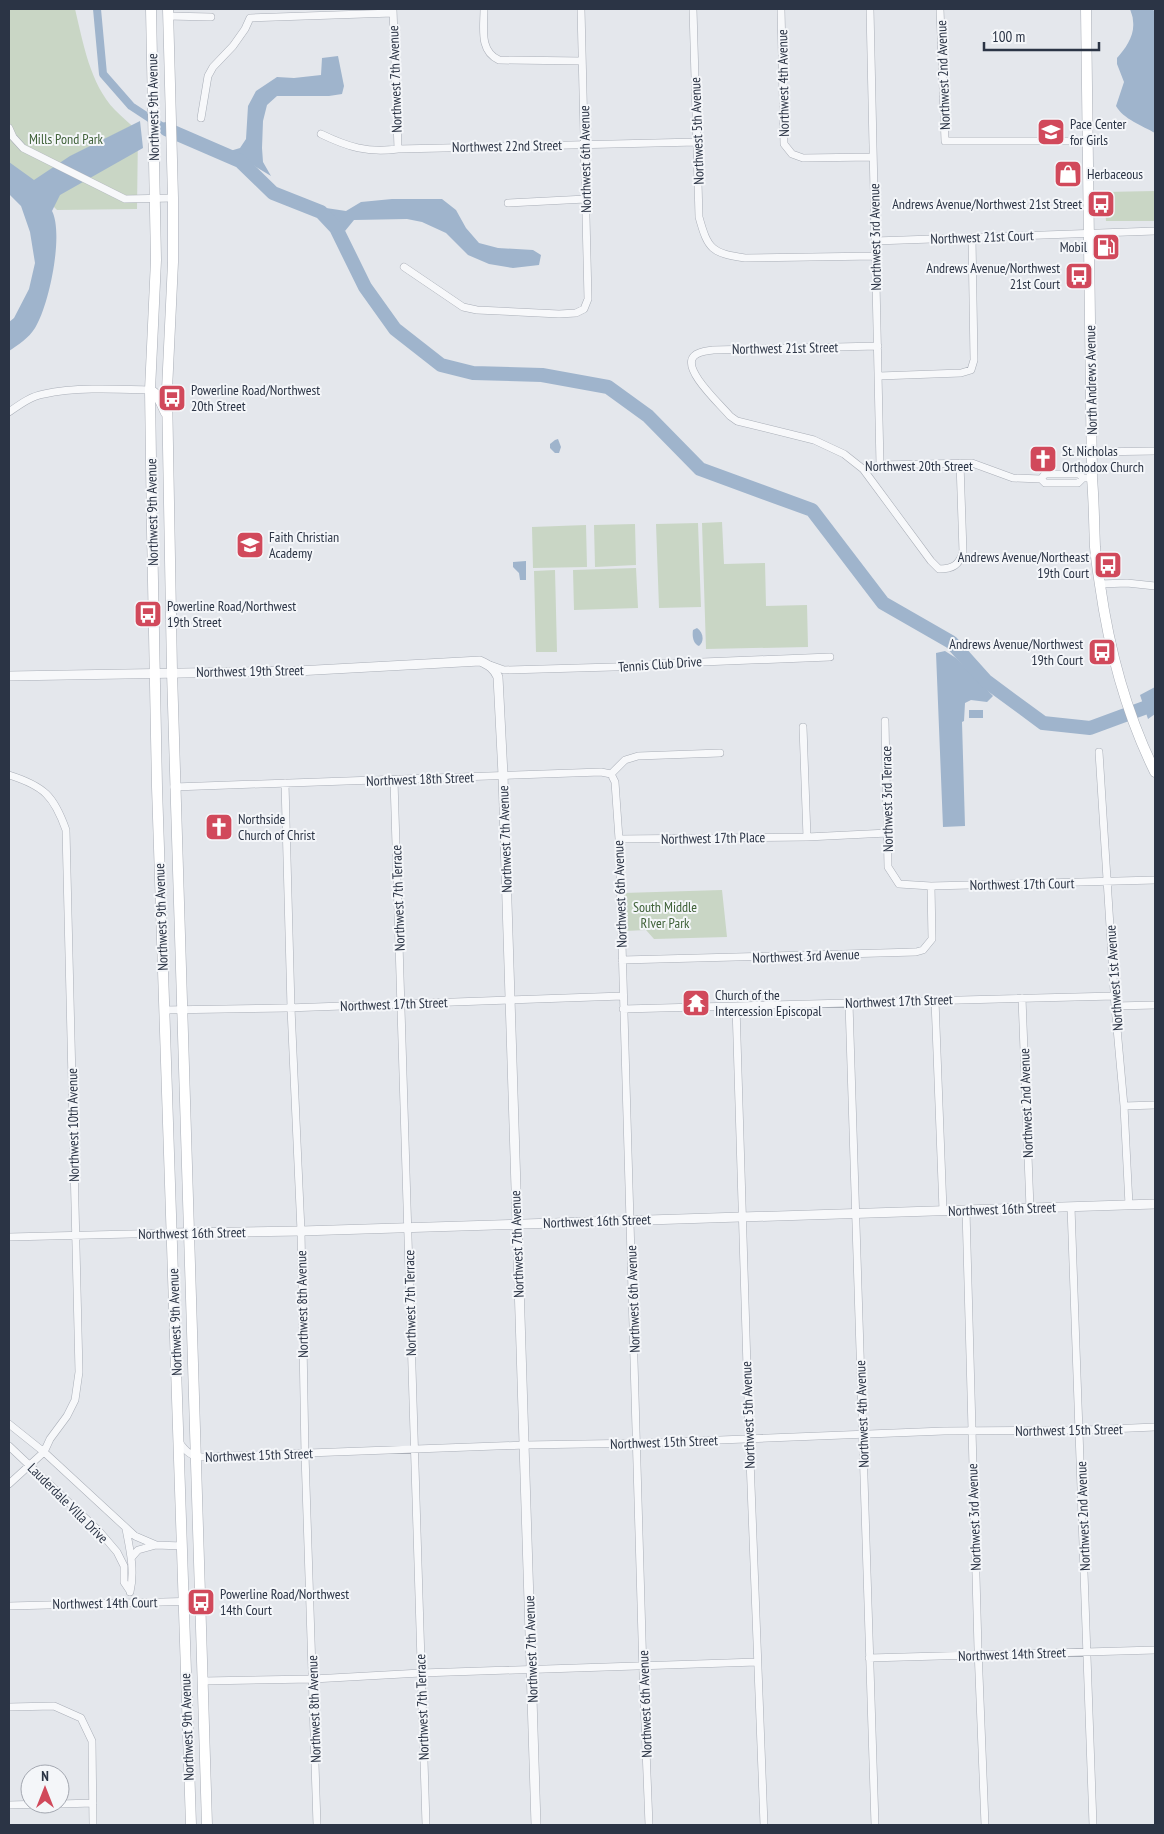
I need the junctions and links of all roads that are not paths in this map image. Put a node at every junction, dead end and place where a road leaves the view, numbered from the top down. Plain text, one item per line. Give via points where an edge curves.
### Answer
1 (151, 9) edge
2 (160, 9) edge
3 (484, 9) edge
4 (581, 9) edge
5 (693, 9) edge
6 (781, 9) edge
7 (870, 9) edge
8 (940, 9) edge
9 (1086, 9) edge
10 (393, 11) edge
11 (168, 12) edge
12 (212, 17) dead end
13 (582, 61) junction
14 (201, 118) dead end
15 (9, 128) edge
16 (320, 134) dead end
17 (11, 138) edge
18 (1088, 141) junction
19 (697, 142) junction
20 (585, 144) junction
21 (398, 148) junction
22 (873, 157) junction
23 (173, 198) junction
24 (155, 199) junction
25 (586, 199) junction
26 (508, 203) dead end
27 (1155, 231) edge
28 (1089, 233) junction
29 (972, 238) junction
30 (875, 241) junction
31 (876, 256) junction
32 (404, 267) dead end
33 (878, 346) junction
34 (693, 357) joint
35 (151, 363) junction
36 (879, 376) junction
37 (150, 390) junction
38 (167, 390) junction
39 (9, 412) edge
40 (167, 416) junction
41 (1155, 451) edge
42 (1092, 452) junction
43 (960, 463) junction
44 (880, 465) junction
45 (863, 470) junction
46 (1088, 478) junction
47 (1100, 584) junction
48 (1155, 586) edge
49 (830, 657) dead end
50 (490, 666) junction
51 (156, 672) junction
52 (172, 672) junction
53 (9, 676) edge
54 (885, 721) dead end
55 (803, 727) dead end
56 (1099, 752) dead end
57 (720, 754) dead end
58 (1155, 772) edge
59 (610, 774) junction
60 (9, 775) edge
61 (503, 775) junction
62 (394, 780) junction
63 (285, 783) junction
64 (174, 787) junction
65 (888, 833) junction
66 (808, 837) junction
67 (619, 839) junction
68 (893, 876) joint
69 (1155, 880) edge
70 (1108, 882) junction
71 (931, 886) junction
72 (622, 960) junction
73 (623, 996) junction
74 (1115, 996) junction
75 (1022, 998) junction
76 (510, 1000) junction
77 (936, 1000) junction
78 (849, 1003) junction
79 (400, 1004) junction
80 (1155, 1005) edge
81 (736, 1006) junction
82 (1115, 1006) junction
83 (291, 1008) junction
84 (624, 1009) junction
85 (164, 1010) junction
86 (182, 1010) junction
87 (1155, 1105) edge
88 (1124, 1106) junction
89 (1155, 1204) edge
90 (1129, 1205) junction
91 (1071, 1207) junction
92 (1030, 1208) junction
93 (943, 1210) junction
94 (966, 1210) junction
95 (855, 1213) junction
96 (742, 1217) junction
97 (630, 1220) junction
98 (517, 1224) junction
99 (408, 1228) junction
100 (301, 1231) junction
101 (172, 1233) junction
102 (188, 1233) junction
103 (76, 1235) junction
104 (9, 1237) edge
105 (9, 1424) edge
106 (1155, 1427) edge
107 (1080, 1430) junction
108 (972, 1431) junction
109 (863, 1434) junction
110 (749, 1438) junction
111 (179, 1442) junction
112 (637, 1443) junction
113 (525, 1445) junction
114 (9, 1446) edge
115 (414, 1450) junction
116 (44, 1452) junction
117 (305, 1454) junction
118 (195, 1457) junction
119 (30, 1465) junction
120 (9, 1484) edge
121 (126, 1529) junction
122 (156, 1545) junction
123 (182, 1546) junction
124 (132, 1557) junction
125 (130, 1591) junction
126 (183, 1601) junction
127 (201, 1601) junction
128 (130, 1602) junction
129 (9, 1606) edge
130 (1155, 1650) edge
131 (1087, 1652) junction
132 (978, 1655) junction
133 (869, 1658) junction
134 (757, 1662) junction
135 (643, 1666) junction
136 (532, 1669) junction
137 (421, 1673) junction
138 (314, 1679) junction
139 (203, 1681) junction
140 (9, 1707) edge
141 (93, 1803) junction
142 (70, 1804) edge
143 (93, 1825) edge
144 (191, 1825) edge
145 (207, 1825) edge
146 (317, 1825) edge
147 (426, 1825) edge
148 (536, 1825) edge
149 (649, 1825) edge
150 (764, 1825) edge
151 (875, 1825) edge
152 (985, 1825) edge
153 (1093, 1825) edge

1 - 24 main road, Northwest 9th Avenue
2 - 11 main road
3 - 13 street via 485,46 490,56 499,60
4 - 13 street, Northwest 6th Avenue
5 - 19 street, Northwest 5th Avenue
6 - 22 street, Northwest 4th Avenue via 784,144 792,154 803,158
7 - 22 street, Northwest 3rd Avenue
8 - 18 street, Northwest 2nd Avenue via 945,141
9 - 18 main road, North Andrews Avenue
10 - 14 street via 250,18 233,46 208,76
10 - 21 street, Northwest 7th Avenue
11 - 12 street
11 - 23 main road, Northwest 9th Avenue
13 - 20 street, Northwest 6th Avenue
15 - 17 street
16 - 21 street, Northwest 22nd Street via 367,151
17 - 24 street via 23,148 108,192 125,199
18 - 28 main road, North Andrews Avenue
19 - 20 street, Northwest 22nd Street
19 - 31 street, Northwest 5th Avenue via 699,217 705,239 713,249 745,258
20 - 21 street, Northwest 22nd Street
20 - 25 street, Northwest 6th Avenue
22 - 30 street, Northwest 3rd Avenue
23 - 24 street
23 - 38 main road, Northwest 9th Avenue
24 - 35 main road, Northwest 9th Avenue
25 - 26 street
25 - 32 street, Northwest 6th Avenue via 588,299 584,309 576,313 463,307
27 - 28 street, Northwest 21st Court
28 - 29 street, Northwest 21st Court
28 - 42 main road, North Andrews Avenue
29 - 30 street, Northwest 21st Court
29 - 36 street via 974,360 971,370 961,374
30 - 31 street, Northwest 3rd Avenue
31 - 33 street, Northwest 3rd Avenue
33 - 34 street, Northwest 21st Street via 713,350
33 - 36 street, Northwest 3rd Avenue
34 - 45 street, Northwest 20th Street via 690,365 694,374 737,421 814,440 844,454
35 - 37 main road, Northwest 9th Avenue
35 - 38 main road
36 - 44 street, Northwest 3rd Avenue
37 - 39 street via 42,394
37 - 40 main road via 158,396
37 - 51 main road, Northwest 9th Avenue
38 - 40 main road, Northwest 9th Avenue
40 - 52 main road, Northwest 9th Avenue
41 - 42 street
42 - 46 main road, North Andrews Avenue
43 - 44 street, Northwest 20th Street
43 - 45 street via 963,552 953,568 940,569
43 - 46 street, Northwest 20th Street via 972,463 1012,478 1041,479 1045,474 1079,474
44 - 45 street, Northwest 20th Street
46 - 47 main road, North Andrews Avenue
47 - 48 street
47 - 58 main road, North Andrews Avenue via 1125,699
49 - 50 street, Tennis Club Drive via 504,670
50 - 52 street, Northwest 19th Street via 480,661 297,671
50 - 61 street, Northwest 7th Avenue via 498,677
51 - 52 street, Northwest 19th Street
51 - 53 street, Northwest 19th Street
51 - 85 main road, Northwest 9th Avenue
52 - 64 main road, Northwest 9th Avenue
54 - 65 street, Northwest 3rd Terrace
55 - 66 street
56 - 70 street, Northwest 1st Avenue
57 - 59 street via 638,756 624,760
59 - 61 street, Northwest 18th Street
59 - 67 street, Northwest 6th Avenue via 615,782
60 - 103 street, Northwest 10th Avenue via 30,782 46,793 59,810 66,830
61 - 62 street, Northwest 18th Street
61 - 76 street, Northwest 7th Avenue
62 - 63 street, Northwest 18th Street
62 - 79 street, Northwest 7th Terrace
63 - 64 street, Northwest 18th Street
63 - 83 street, Northwest 8th Avenue
64 - 86 main road, Northwest 9th Avenue
65 - 66 street, Northwest 17th Place
65 - 68 street, Northwest 3rd Terrace via 888,868
66 - 67 street, Northwest 17th Place
67 - 72 street, Northwest 6th Avenue
68 - 71 street, Northwest 17th Court via 899,884
69 - 70 street, Northwest 17th Court
70 - 71 street, Northwest 17th Court
70 - 74 street, Northwest 1st Avenue
71 - 72 street, Northwest 3rd Avenue via 932,939 923,950 916,952
72 - 73 street, Northwest 6th Avenue
73 - 76 street, Northwest 17th Street
73 - 84 street, Northwest 6th Avenue
74 - 75 street, Northwest 17th Street
74 - 82 street, Northwest 1st Avenue
75 - 77 street, Northwest 17th Street
75 - 92 street, Northwest 2nd Avenue
76 - 79 street, Northwest 17th Street
76 - 98 street, Northwest 7th Avenue
77 - 78 street, Northwest 17th Street
77 - 93 street
78 - 81 street, Northwest 17th Street
78 - 95 street, Northwest 4th Avenue
79 - 83 street, Northwest 17th Street
79 - 99 street, Northwest 7th Terrace
80 - 82 street
81 - 84 street, Northwest 17th Street
81 - 96 street, Northwest 5th Avenue
82 - 88 street, Northwest 1st Avenue
83 - 86 street, Northwest 17th Street
83 - 100 street, Northwest 8th Avenue
84 - 97 street, Northwest 6th Avenue
85 - 86 street, Northwest 17th Street
85 - 101 main road, Northwest 9th Avenue
86 - 102 main road, Northwest 9th Avenue
87 - 88 street
88 - 90 street, Northwest 1st Avenue
89 - 90 street, Northwest 16th Street
90 - 91 street, Northwest 16th Street
91 - 92 street, Northwest 16th Street
91 - 107 street, Northwest 2nd Avenue
92 - 94 street, Northwest 16th Street
93 - 94 street, Northwest 16th Street
93 - 95 street, Northwest 16th Street
94 - 108 street, Northwest 3rd Avenue
95 - 96 street, Northwest 16th Street
95 - 109 street, Northwest 4th Avenue
96 - 97 street, Northwest 16th Street
96 - 110 street, Northwest 5th Avenue
97 - 98 street, Northwest 16th Street
97 - 112 street, Northwest 6th Avenue
98 - 99 street, Northwest 16th Street
98 - 113 street, Northwest 7th Avenue
99 - 100 street, Northwest 16th Street
99 - 115 street, Northwest 7th Terrace
100 - 102 street, Northwest 16th Street
100 - 117 street, Northwest 8th Avenue
101 - 102 street, Northwest 16th Street
101 - 103 street, Northwest 16th Street
101 - 111 main road, Northwest 9th Avenue
102 - 118 main road, Northwest 9th Avenue
103 - 104 street, Northwest 16th Street
103 - 116 street, Northwest 10th Avenue via 78,1387 67,1416
105 - 116 street, Lauderdale Villa Drive
106 - 107 street, Northwest 15th Street
107 - 108 street, Northwest 15th Street
107 - 131 street, Northwest 2nd Avenue
108 - 109 street, Northwest 15th Street
108 - 132 street, Northwest 3rd Avenue
109 - 110 street, Northwest 15th Street
109 - 133 street, Northwest 4th Avenue
110 - 112 street, Northwest 15th Street
110 - 134 street, Northwest 5th Avenue
111 - 118 street, Northwest 15th Street
111 - 123 main road, Northwest 9th Avenue
112 - 113 street, Northwest 15th Street
112 - 135 street, Northwest 6th Avenue
113 - 115 street, Northwest 15th Street
113 - 136 street, Northwest 7th Avenue
114 - 119 street, Lauderdale Villa Drive
115 - 117 street, Northwest 15th Street
115 - 137 street, Northwest 7th Terrace
116 - 119 street
116 - 121 street, Lauderdale Villa Drive
117 - 118 street, Northwest 15th Street
117 - 138 street, Northwest 8th Avenue
118 - 127 main road, Northwest 9th Avenue
119 - 120 street
119 - 125 street, Lauderdale Villa Drive via 117,1552 124,1566 124,1582
121 - 122 street, Lauderdale Villa Drive
121 - 124 street, Lauderdale Villa Drive
122 - 123 street, Lauderdale Villa Drive
122 - 124 street, Lauderdale Villa Drive via 138,1550
123 - 126 main road, Northwest 9th Avenue
124 - 125 street, Lauderdale Villa Drive via 133,1583
125 - 128 street, Lauderdale Villa Drive
126 - 127 street, Northwest 14th Court
126 - 128 street, Northwest 14th Court
126 - 144 main road, Northwest 9th Avenue
127 - 139 main road, Northwest 9th Avenue
128 - 129 street, Northwest 14th Court
130 - 131 street, Northwest 14th Street
131 - 132 street, Northwest 14th Street
131 - 153 street, Northwest 2nd Avenue
132 - 133 street, Northwest 14th Street
132 - 152 street, Northwest 3rd Avenue
133 - 151 street, Northwest 4th Avenue
134 - 135 street
134 - 150 street, Northwest 5th Avenue
135 - 136 street
135 - 149 street, Northwest 6th Avenue
136 - 137 street
136 - 148 street, Northwest 7th Avenue
137 - 138 street
137 - 147 street, Northwest 7th Terrace
138 - 139 street
138 - 146 street, Northwest 8th Avenue
139 - 145 main road, Northwest 9th Avenue
140 - 141 street via 54,1706 81,1718 92,1741
141 - 142 street
141 - 143 street

